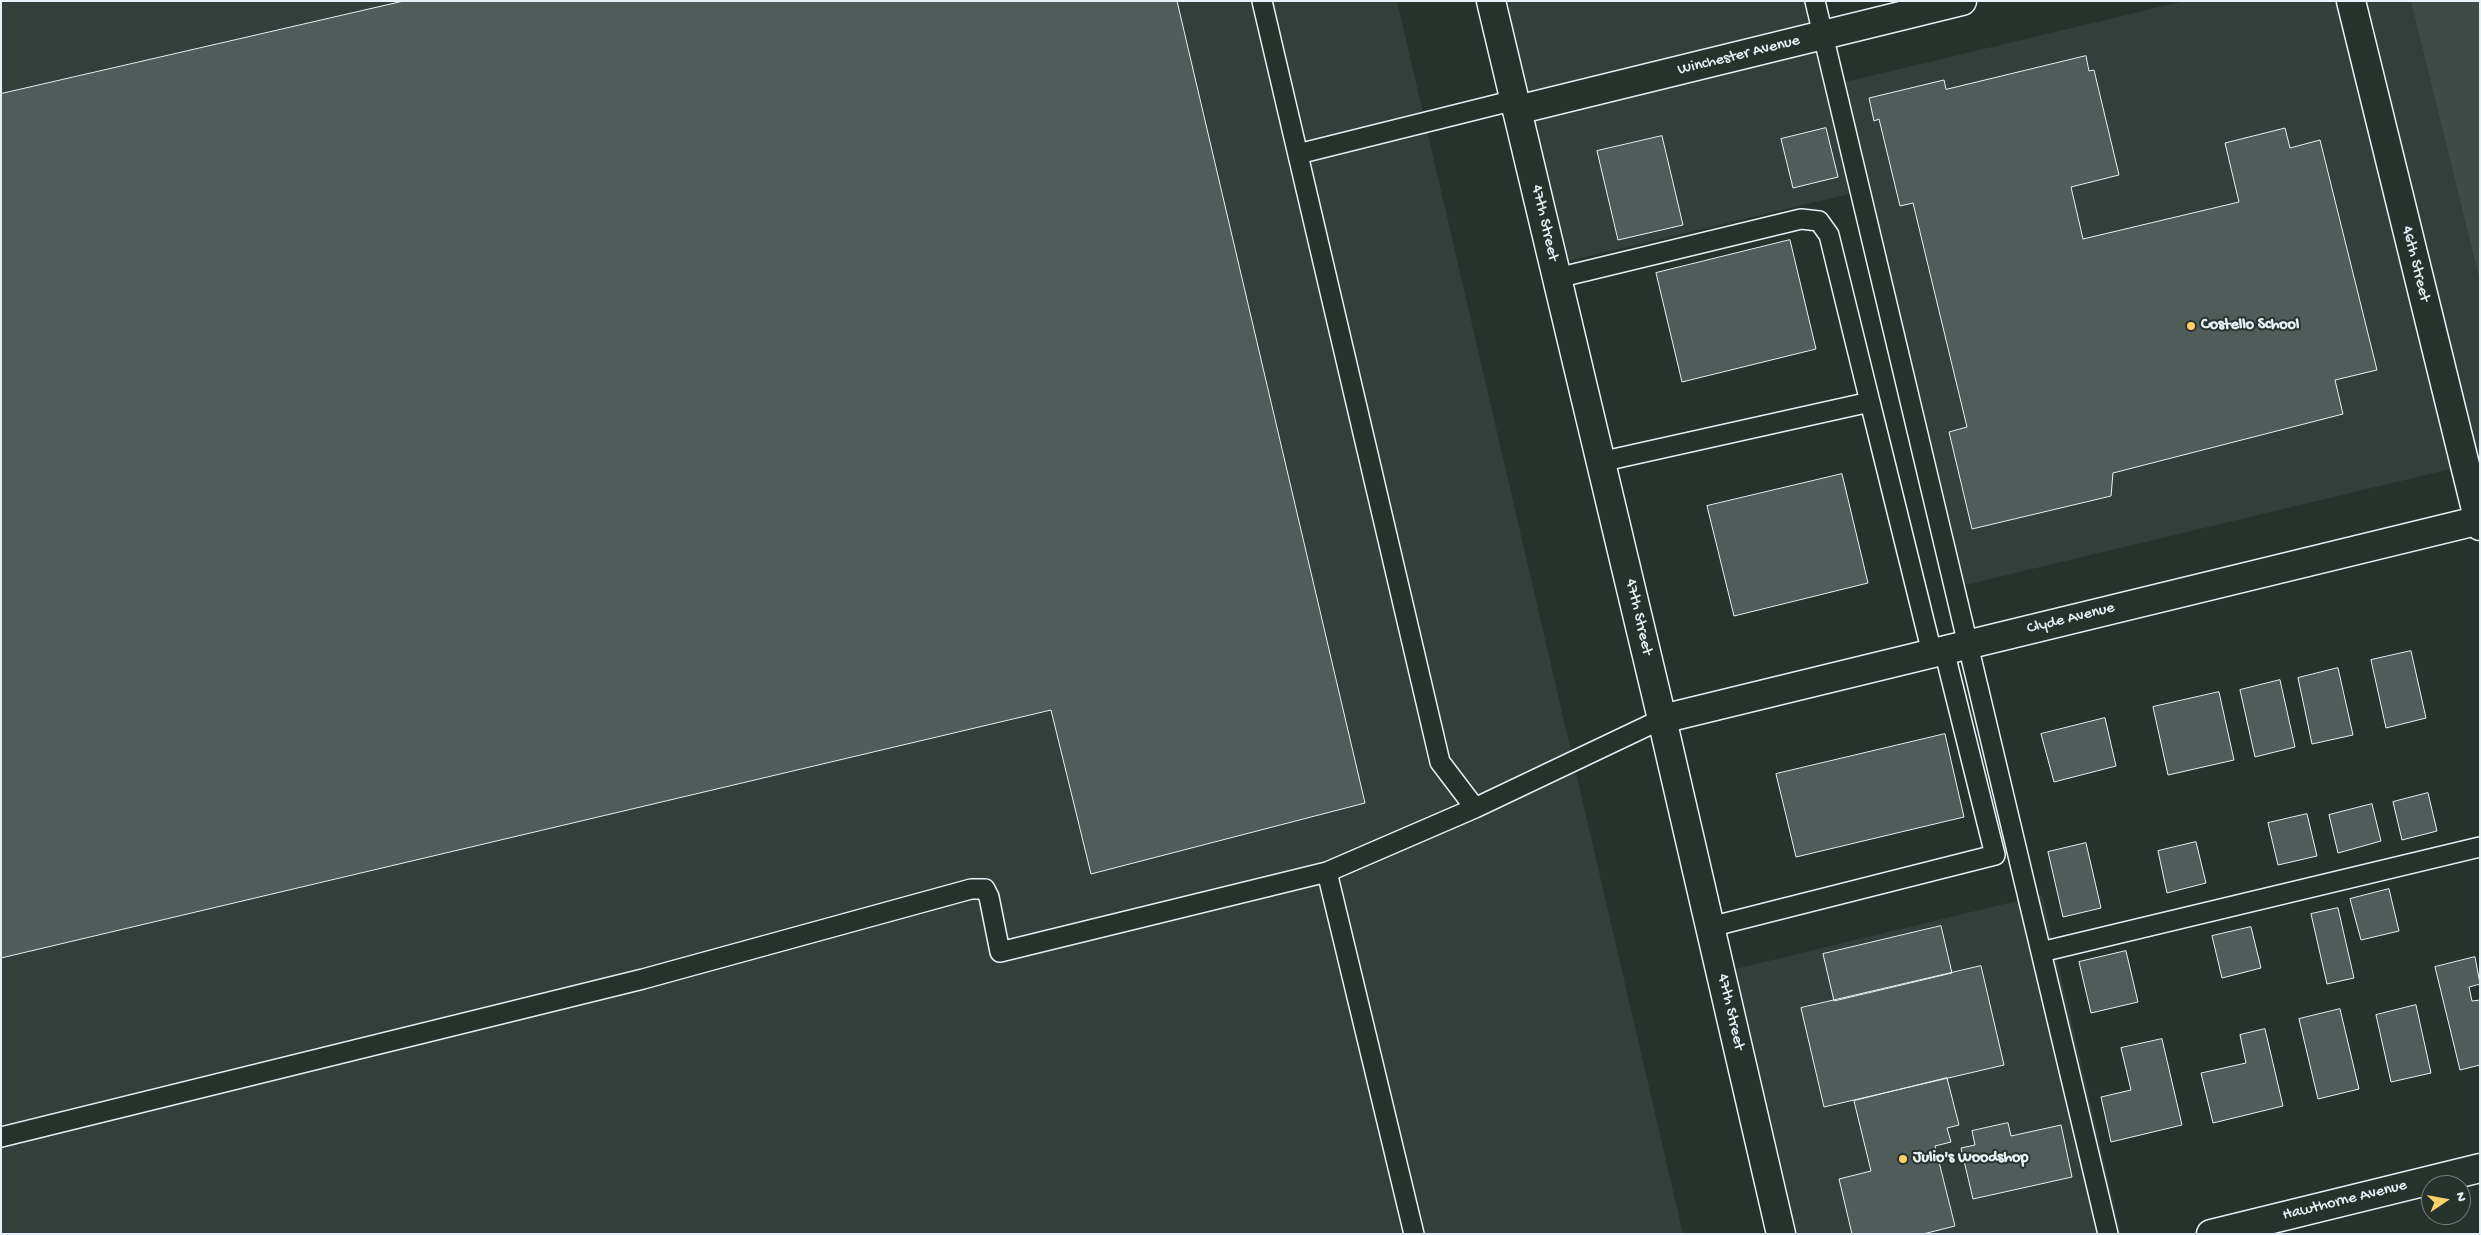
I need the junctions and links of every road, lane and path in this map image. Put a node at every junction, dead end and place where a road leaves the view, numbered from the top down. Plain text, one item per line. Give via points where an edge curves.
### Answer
1 (1262, 1) edge
2 (1491, 1) edge
3 (1815, 1) edge
4 (1962, 1) edge
5 (2352, 1) edge
6 (1823, 35) junction
7 (1516, 105) junction
8 (1298, 154) junction
9 (1557, 278) junction
10 (1870, 402) junction
11 (1600, 462) junction
12 (2479, 522) edge
13 (1948, 649) junction
14 (1662, 719) junction
15 (1475, 808) junction
16 (2480, 847) edge
17 (1327, 872) junction
18 (1710, 927) junction
19 (2041, 952) junction
20 (1, 1137) edge
21 (2480, 1168) edge
22 (1414, 1234) edge
23 (1781, 1234) edge
24 (2108, 1234) edge
25 (2211, 1234) edge

1 - 8 lane
2 - 7 street, 47th Street
3 - 6 lane
4 - 6 street, Winchester Avenue
5 - 12 street, 46th Street
6 - 7 street, Winchester Avenue
6 - 13 lane
7 - 8 lane
7 - 9 street, 47th Street
8 - 15 lane via 1440,762
9 - 10 lane via 1801,219 1819,221 1829,235
9 - 11 street, 47th Street
10 - 11 lane
10 - 13 lane
11 - 14 street, 47th Street
12 - 13 street, Clyde Avenue
13 - 14 street, Clyde Avenue
13 - 18 lane via 1995,855
13 - 19 lane
14 - 15 lane
14 - 18 street, 47th Street
15 - 17 lane
16 - 19 lane
17 - 20 lane via 1000,952 989,897 985,890 971,889 642,979
17 - 22 lane
18 - 23 street, 47th Street
19 - 24 lane
21 - 25 street, Hawthorne Avenue

